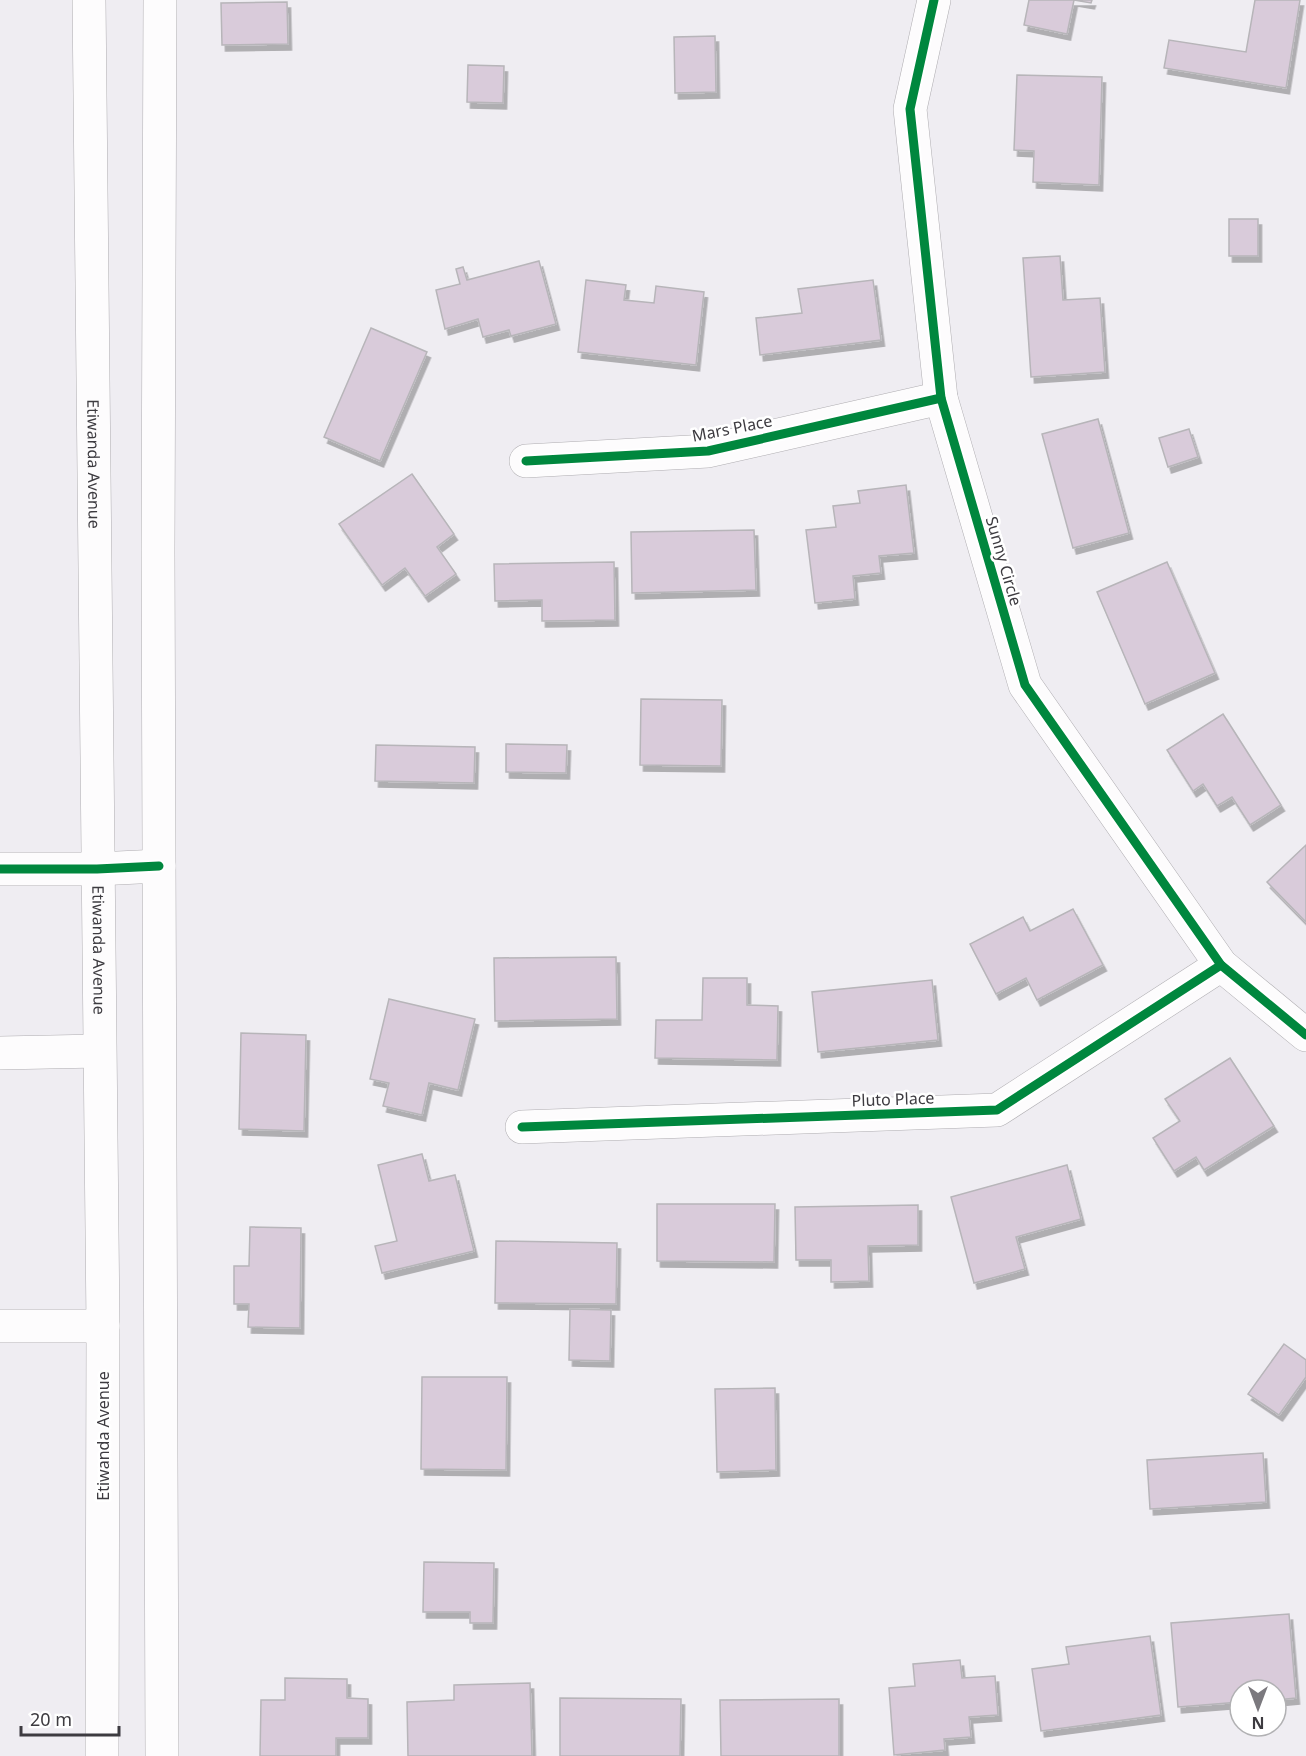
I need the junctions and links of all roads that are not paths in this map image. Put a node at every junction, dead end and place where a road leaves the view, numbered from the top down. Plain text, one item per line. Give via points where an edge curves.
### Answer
1 (89, 0) edge
2 (160, 0) edge
3 (934, 0) edge
4 (941, 398) junction
5 (526, 460) dead end
6 (159, 866) junction
7 (0, 869) edge
8 (98, 869) junction
9 (1221, 965) junction
10 (1306, 1035) edge
11 (99, 1051) junction
12 (0, 1053) edge
13 (522, 1127) dead end
14 (0, 1326) edge
15 (103, 1326) junction
16 (102, 1756) edge
17 (162, 1756) edge

1 - 8 main road, Etiwanda Avenue
2 - 6 main road
3 - 4 main road, Sunny Circle via 910,109
4 - 5 main road, Mars Place via 708,451
4 - 9 main road, Sunny Circle via 1025,685
6 - 8 main road
6 - 17 main road
7 - 8 main road
8 - 11 main road, Etiwanda Avenue
9 - 10 main road, Sunny Circle
9 - 13 main road, Pluto Place via 997,1110
11 - 12 main road
11 - 15 main road, Etiwanda Avenue
14 - 15 main road
15 - 16 main road, Etiwanda Avenue

